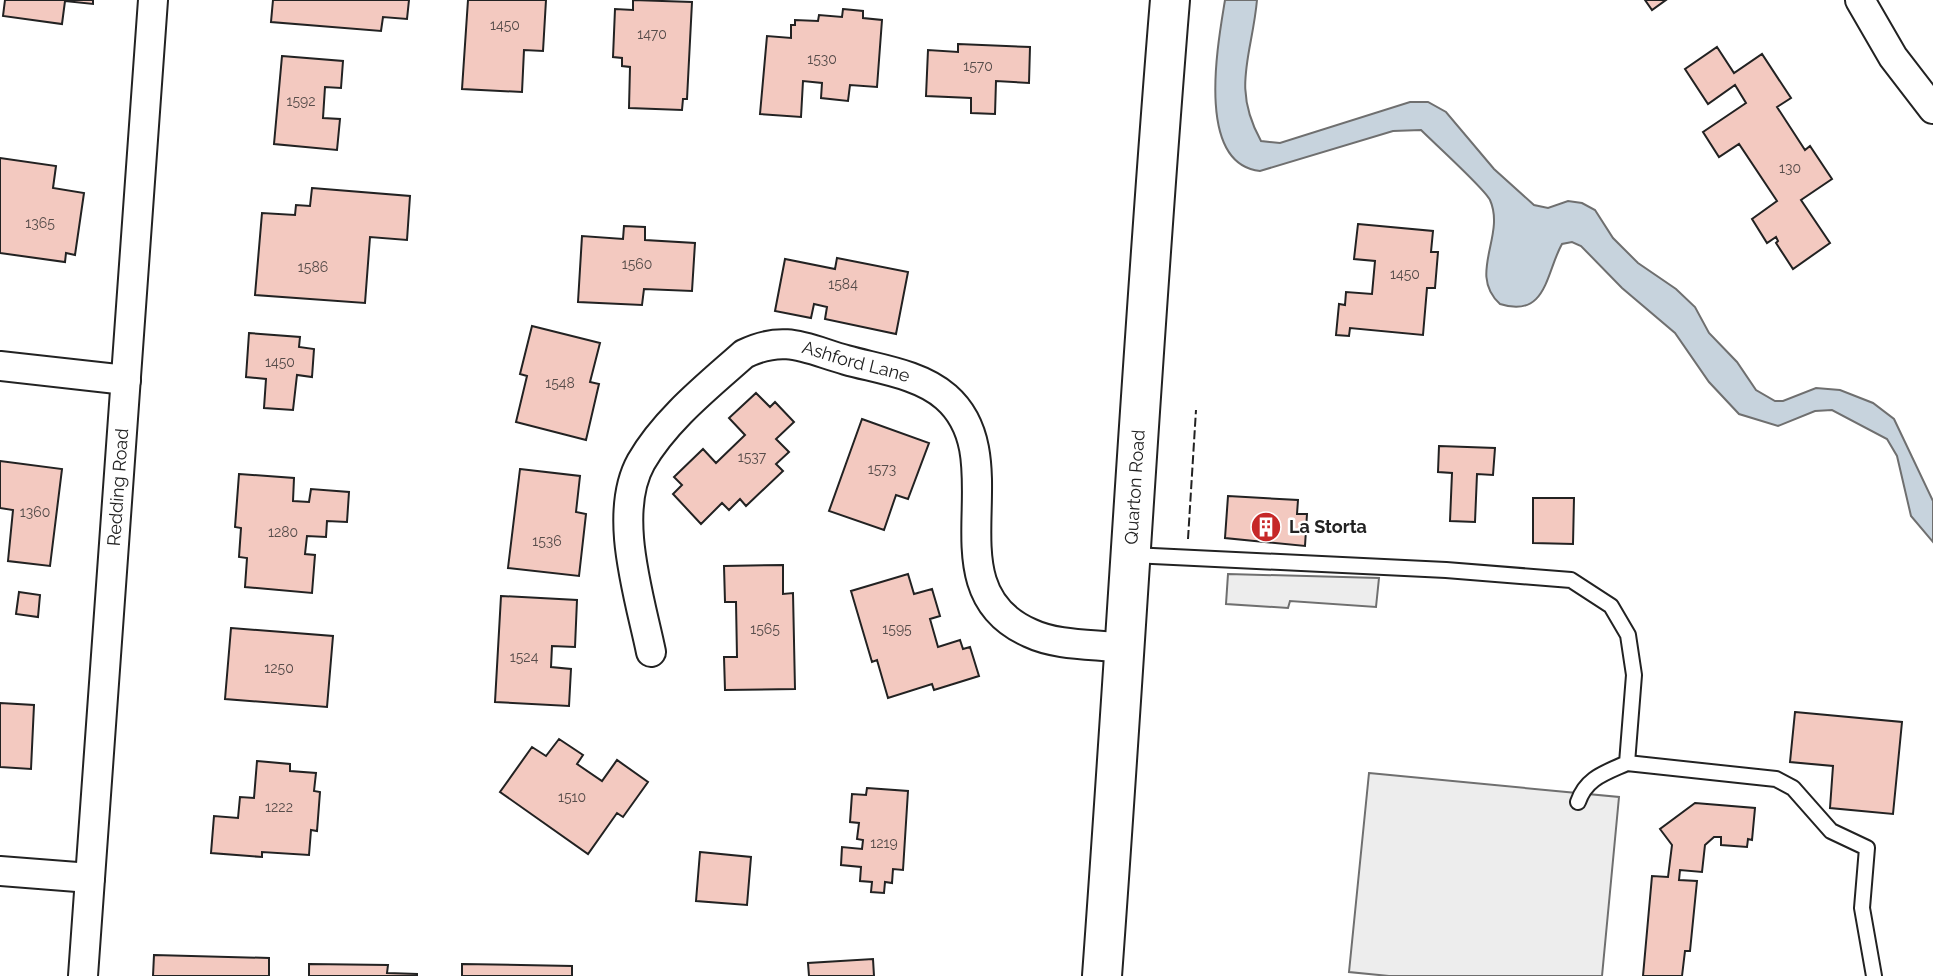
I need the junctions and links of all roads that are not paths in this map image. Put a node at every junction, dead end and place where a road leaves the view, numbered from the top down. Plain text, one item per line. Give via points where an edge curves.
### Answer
1 (153, 0) edge
2 (1170, 0) edge
3 (1860, 0) edge
4 (1933, 109) edge
5 (0, 366) edge
6 (126, 380) junction
7 (1132, 555) junction
8 (1125, 648) junction
9 (651, 652) dead end
10 (1626, 763) junction
11 (1578, 802) dead end
12 (0, 871) edge
13 (90, 878) junction
14 (83, 976) edge
15 (1102, 976) edge
16 (1874, 976) edge

1 - 6 street, Redding Road
2 - 7 street, Quarton Road via 1142,345
3 - 4 street via 1893,57
5 - 6 street
6 - 13 street, Redding Road
7 - 8 street, Quarton Road
7 - 10 lane via 1571,580 1611,606 1628,635 1634,675
8 - 9 street, Ashford Lane via 1029,633 991,600 980,582 976,552 977,460 972,436 961,412 944,395 920,381 802,345 781,343 744,354 656,439 639,465 628,517
8 - 15 street, Quarton Road
10 - 11 lane via 1592,780
10 - 16 lane via 1776,779 1793,788 1831,831 1867,848 1862,908
12 - 13 street
13 - 14 street, Redding Road

